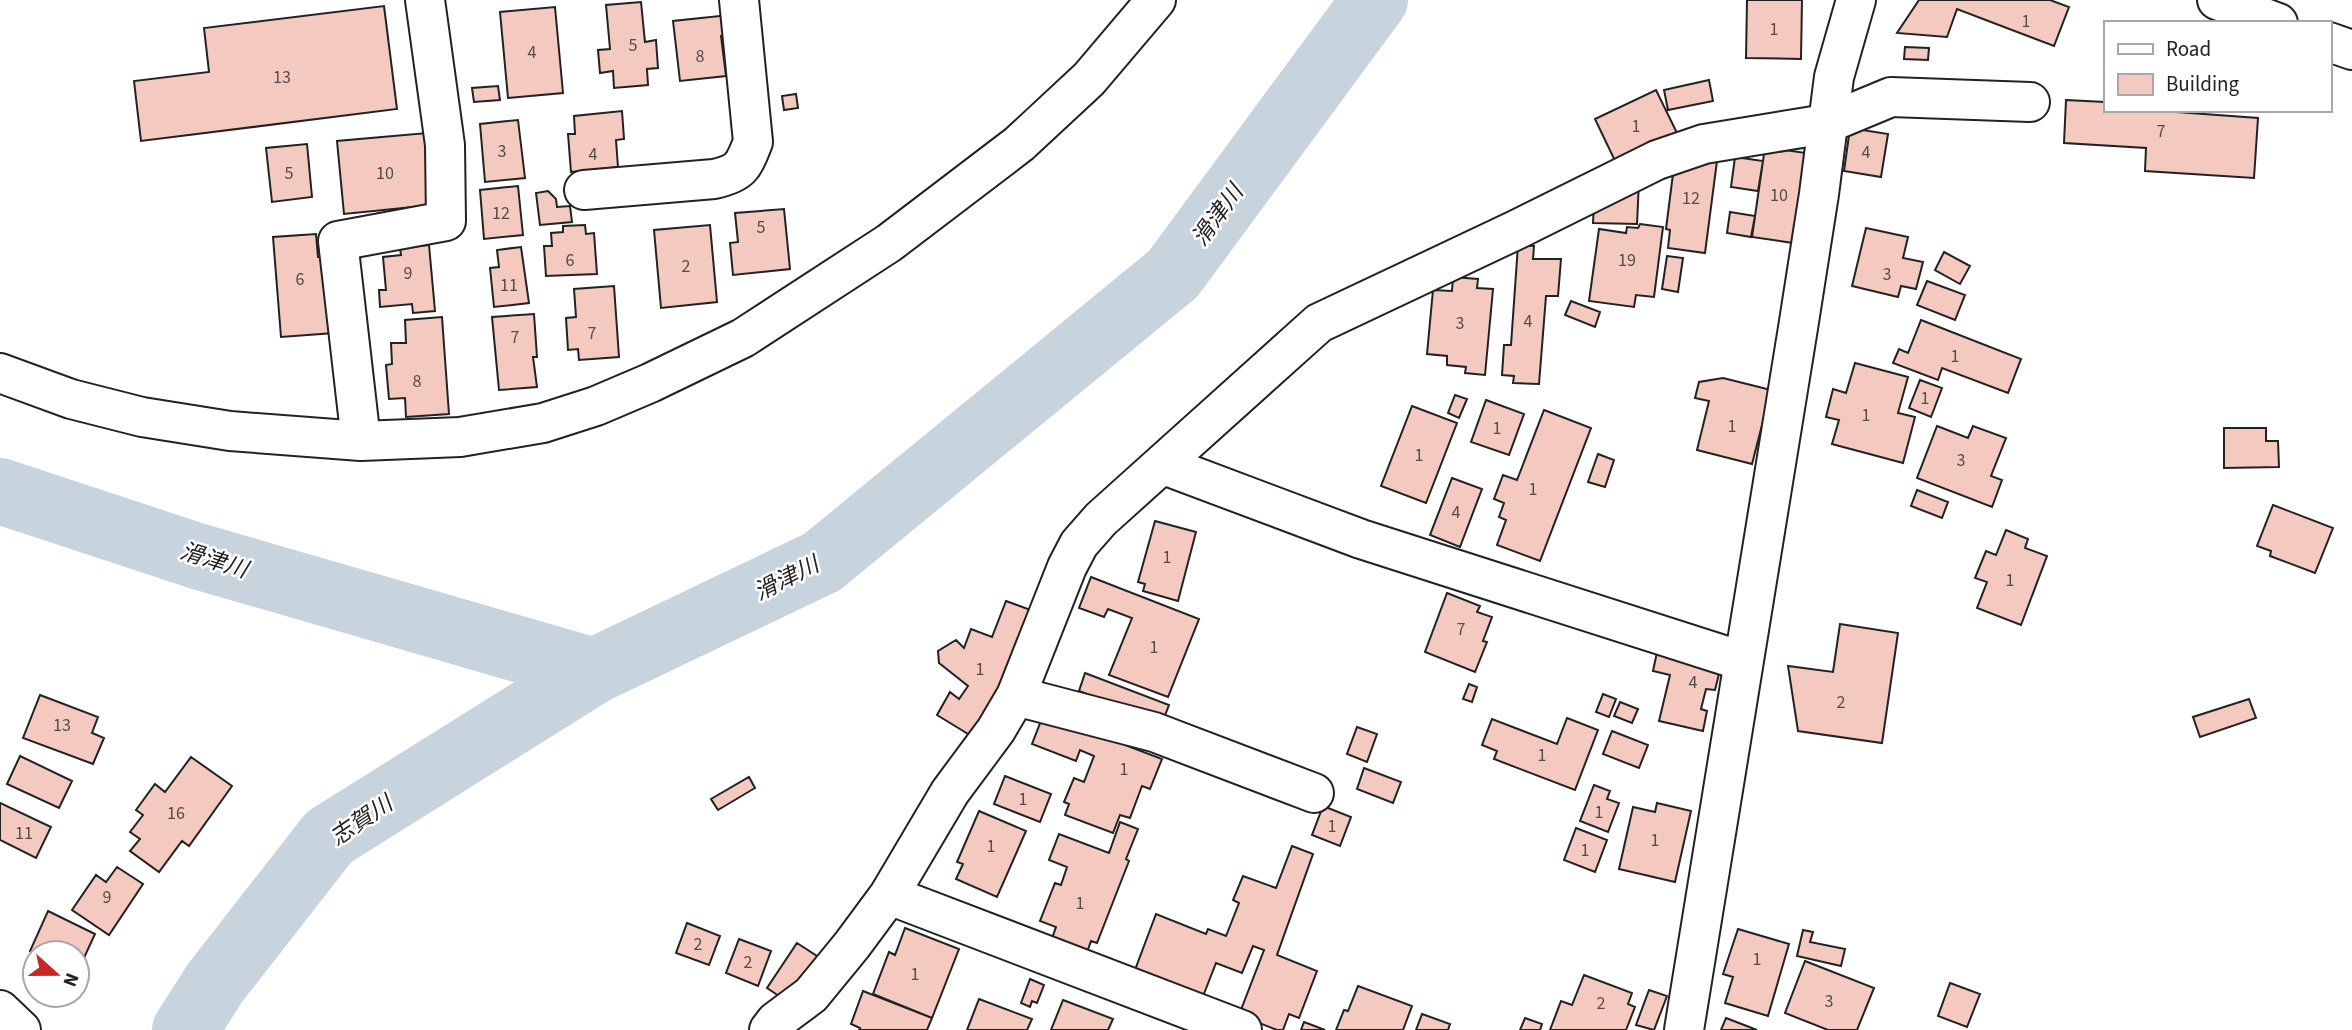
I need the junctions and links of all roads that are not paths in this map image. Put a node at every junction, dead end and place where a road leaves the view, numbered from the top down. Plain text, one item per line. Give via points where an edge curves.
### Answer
1 (425, 0) edge
2 (739, 0) edge
3 (1156, 0) edge
4 (1856, 0) edge
5 (2217, 0) edge
6 (2273, 21) edge
7 (2331, 43) edge
8 (2352, 50) edge
9 (2030, 102) dead end
10 (1826, 124) junction
11 (584, 190) dead end
12 (0, 373) edge
13 (362, 441) junction
14 (1164, 465) junction
15 (1742, 661) junction
16 (1016, 696) junction
17 (1314, 793) dead end
18 (889, 895) junction
19 (0, 1010) edge
20 (21, 1030) edge
21 (769, 1030) edge
22 (1242, 1030) edge
23 (1684, 1030) edge

1 - 13 street via 445,145 446,221 338,241
2 - 11 street via 753,142 744,164 734,175 714,179
3 - 13 street via 1089,79 1018,144 889,243 743,338 618,397 543,423 460,437
4 - 10 street
5 - 6 street
7 - 8 street
9 - 10 street via 1891,97
10 - 14 street via 1704,144 1657,160 1319,323
10 - 15 street via 1817,207
12 - 13 street via 71,400 142,416 230,431
14 - 15 street via 1361,539
14 - 16 street via 1079,544
15 - 23 street
16 - 17 street via 1154,732
16 - 18 street via 950,792
18 - 21 street via 811,995
18 - 22 street
19 - 20 street

